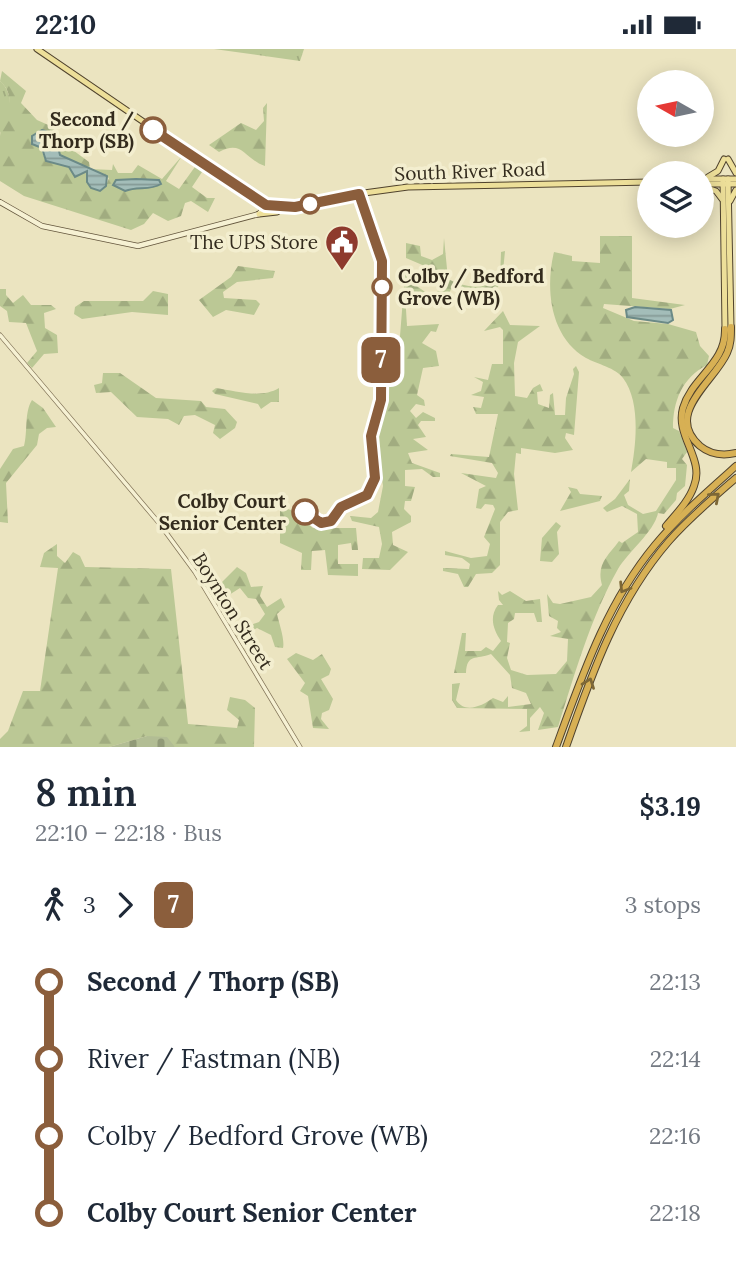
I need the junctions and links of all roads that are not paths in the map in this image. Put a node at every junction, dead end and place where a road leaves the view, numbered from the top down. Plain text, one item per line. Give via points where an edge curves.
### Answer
1 (37, 49) edge
2 (736, 173) edge
3 (714, 174) edge
4 (726, 181) junction
5 (736, 181) edge
6 (637, 182) edge
7 (714, 182) edge
8 (714, 190) edge
9 (736, 190) edge
10 (0, 202) edge
11 (723, 202) junction
12 (266, 205) junction
13 (295, 207) junction
14 (729, 208) junction
15 (279, 210) junction
16 (259, 214) junction
17 (728, 328) junction
18 (0, 335) edge
19 (736, 453) edge
20 (736, 466) edge
21 (736, 478) edge
22 (645, 557) junction
23 (299, 747) edge
24 (556, 747) edge
25 (566, 747) edge

1 - 12 main road
2 - 3 main road via 726,159
4 - 5 main road
4 - 7 main road
4 - 11 main road
4 - 14 main road
6 - 13 main road, South River Road via 408,187
8 - 11 main road
9 - 14 main road
10 - 16 main road via 46,227 138,246
11 - 17 main road
12 - 13 main road, South River Road
12 - 15 main road
12 - 16 main road
13 - 15 main road, South River Road
14 - 17 main road
15 - 16 main road, South River Road
17 - 19 highway via 728,352 690,404 688,422 702,448
17 - 22 highway via 722,351 683,410 683,431 696,466 695,484
18 - 23 street, Boynton Street via 195,572
20 - 22 highway via 675,522
25 -> 21 highway via 603,649 632,592 677,533
22 -> 24 highway via 598,636

